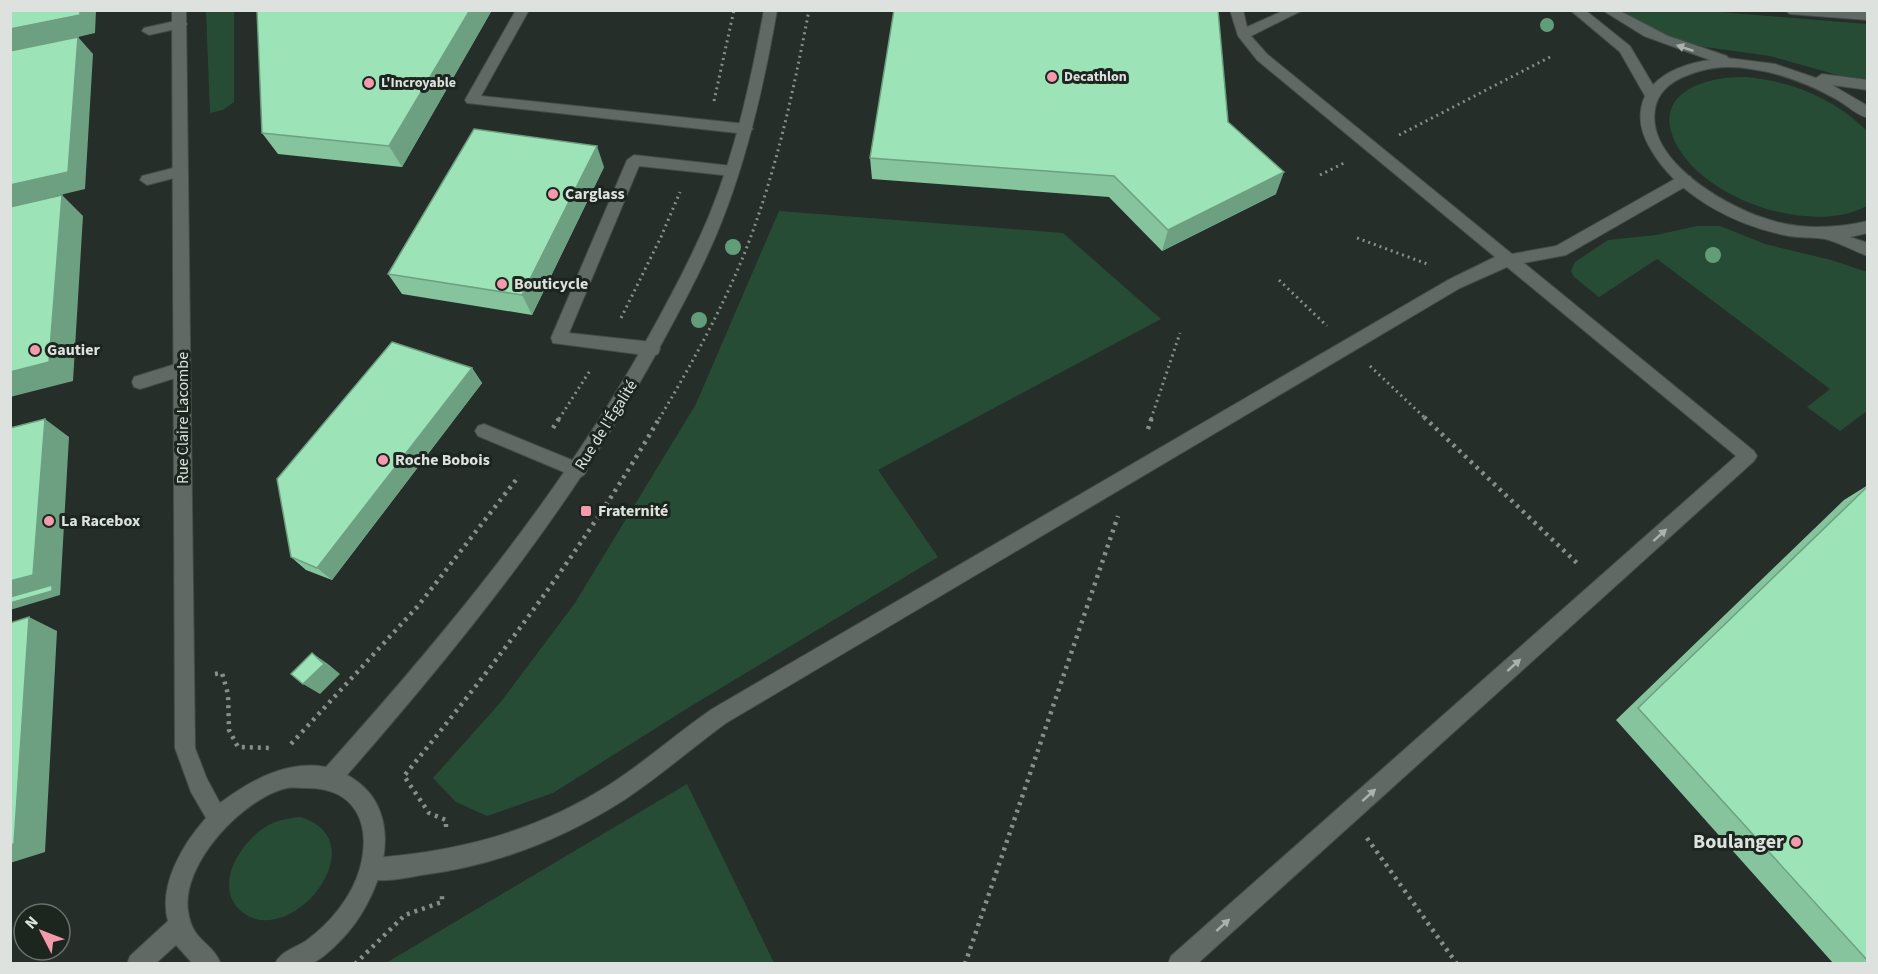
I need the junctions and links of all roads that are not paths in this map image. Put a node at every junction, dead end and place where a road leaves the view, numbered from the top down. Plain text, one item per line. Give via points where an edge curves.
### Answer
1 (523, 10) edge
2 (771, 10) edge
3 (1236, 10) edge
4 (1297, 10) edge
5 (1576, 10) edge
6 (1608, 10) edge
7 (1790, 10) edge
8 (1868, 16) edge
9 (180, 17) edge
10 (149, 31) dead end
11 (1244, 34) junction
12 (1741, 64) junction
13 (1781, 70) junction
14 (1868, 85) edge
15 (1652, 96) junction
16 (1868, 113) edge
17 (746, 129) junction
18 (181, 171) junction
19 (732, 171) junction
20 (147, 180) dead end
21 (1685, 180) junction
22 (1868, 227) edge
23 (1824, 233) junction
24 (1868, 250) edge
25 (1508, 260) junction
26 (652, 349) junction
27 (182, 369) junction
28 (140, 382) dead end
29 (484, 431) dead end
30 (578, 470) junction
31 (330, 779) junction
32 (217, 818) junction
33 (371, 869) junction
34 (180, 926) junction
35 (138, 963) edge
36 (210, 963) edge
37 (286, 963) edge
38 (1179, 963) edge

1 - 17 street via 472,100
2 - 17 street, Rue de l'Égalité
3 - 11 street
4 - 11 street
5 - 15 street via 1626,49
12 -> 6 street via 1664,40
7 - 8 street
9 - 10 street
9 - 18 street, Rue Claire Lacombe
11 - 25 street via 1262,57
12 - 13 street
12 - 15 street via 1685,70 1668,78
13 - 14 street
13 - 16 street via 1829,88
15 - 21 street via 1647,111 1651,136 1660,154
17 - 19 street, Rue de l'Égalité
18 - 20 street
18 - 27 street, Rue Claire Lacombe
19 - 26 street, Rue de l'Égalité via 701,250
19 - 26 street via 634,160 559,338
21 - 23 street via 1749,217 1786,228
21 - 25 street via 1560,251
22 - 23 street
23 - 24 street
25 - 33 street via 1454,284 719,716 590,808 492,851 418,867
38 -> 25 street via 1748,456
26 - 30 street, Rue de l'Égalité
27 - 28 street
27 - 32 street, Rue Claire Lacombe via 185,748 198,786
29 - 30 street
30 - 31 street, Rue de l'Égalité via 459,629
31 - 32 street via 303,775 274,781 244,796
31 - 33 street via 353,791 368,812 374,838
32 - 34 street via 195,846 181,878 177,910
33 - 37 street via 358,900 337,928 317,946
34 - 35 street
34 - 36 street via 193,950

